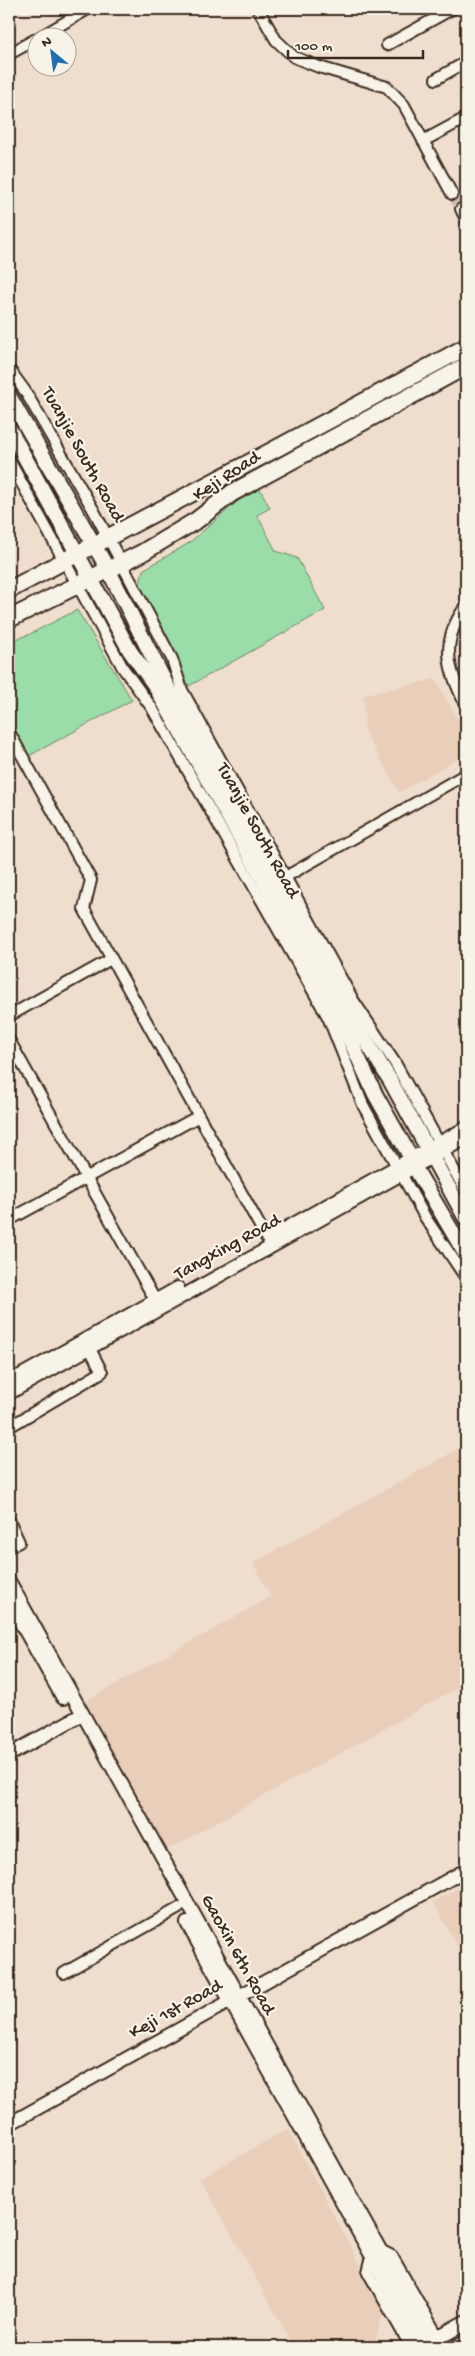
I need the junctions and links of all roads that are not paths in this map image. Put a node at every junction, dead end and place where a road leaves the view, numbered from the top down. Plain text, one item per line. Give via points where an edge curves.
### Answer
1 (88, 9) edge
2 (258, 9) edge
3 (452, 9) edge
4 (55, 28) edge
5 (28, 44) edge
6 (387, 45) dead end
7 (9, 54) edge
8 (466, 62) edge
9 (436, 79) dead end
10 (466, 118) edge
11 (423, 141) junction
12 (452, 194) tunnel mouth
13 (461, 209) dead end
14 (466, 220) edge
15 (466, 347) edge
16 (466, 366) edge
17 (9, 369) edge
18 (9, 396) edge
19 (9, 428) edge
20 (9, 460) edge
21 (101, 541) junction
22 (70, 557) junction
23 (115, 568) junction
24 (84, 583) junction
25 (9, 590) edge
26 (466, 606) edge
27 (9, 619) edge
28 (466, 705) edge
29 (9, 732) edge
30 (466, 774) edge
31 (280, 880) junction
32 (111, 959) junction
33 (9, 1016) edge
34 (9, 1040) edge
35 (199, 1116) junction
36 (466, 1128) edge
37 (466, 1138) edge
38 (436, 1150) junction
39 (413, 1163) junction
40 (399, 1170) junction
41 (85, 1178) junction
42 (466, 1192) edge
43 (466, 1219) edge
44 (9, 1220) edge
45 (269, 1242) junction
46 (466, 1255) edge
47 (466, 1278) edge
48 (157, 1304) junction
49 (89, 1347) junction
50 (9, 1382) edge
51 (9, 1393) edge
52 (9, 1427) edge
53 (9, 1520) edge
54 (9, 1547) edge
55 (9, 1581) edge
56 (9, 1602) edge
57 (78, 1717) junction
58 (9, 1756) edge
59 (466, 1870) edge
60 (179, 1908) junction
61 (64, 1973) dead end
62 (234, 1999) junction
63 (9, 2124) edge
64 (375, 2252) junction
65 (466, 2322) edge
66 (466, 2343) edge
67 (430, 2345) edge
68 (411, 2347) edge
69 (458, 2347) edge

1 - 4 street
2 - 11 street via 276,40 294,57 387,87 404,105
3 - 6 street
5 - 7 street
8 - 9 street
10 - 11 street
11 - 12 street
13 - 14 street
15 - 21 main road, Keji Road
16 - 23 main road, Keji Road via 232,493 197,520
17 - 21 street, Tuanjie South Road via 25,392
18 - 21 main road, Tuanjie South Road
19 - 22 main road, Tuanjie South Road
20 - 22 street, Tuanjie South Road
21 - 22 main road, Keji Road
21 - 23 main road, Tuanjie South Road
22 - 24 main road, Tuanjie South Road
22 - 25 main road, Keji Road
23 - 24 main road, Keji Road
23 - 31 main road, Tuanjie South Road via 165,682
24 - 27 main road, Keji Road
24 - 39 main road, Tuanjie South Road via 156,686 352,1044
24 - 40 street, Tuanjie South Road via 123,668 152,708 328,1017 352,1082
26 - 28 street via 451,630 448,644 453,677
29 - 32 street via 91,880 84,909
30 - 31 street
31 - 38 main road, Tuanjie South Road
32 - 33 street
32 - 35 street
34 - 41 street
35 - 41 street
35 - 45 street
36 - 38 street, Tangxing Road
37 - 38 street, Tangxing Road
38 - 39 street, Tangxing Road
38 - 42 street, Tuanjie South Road
38 - 43 main road, Tuanjie South Road
39 - 40 street, Tangxing Road
39 - 46 main road, Tuanjie South Road
40 - 45 street, Tangxing Road
40 - 47 street, Tuanjie South Road via 448,1254
41 - 44 street
41 - 48 street
45 - 48 street, Tangxing Road
48 - 49 street, Tangxing Road
48 - 50 street, Tangxing Road
49 - 51 street, Tangxing Road
49 - 52 street via 102,1372
53 - 54 street via 19,1542
55 - 57 street, Gaoxin 6th Road
56 - 57 street, Gaoxin 6th Road
57 - 58 street
57 - 60 street, Gaoxin 6th Road
57 - 62 street, Gaoxin 6th Road
59 - 62 street, Keji 1st Road
60 - 61 street
60 - 62 street, Gaoxin 6th Road
62 - 63 street, Keji 1st Road
62 - 64 street, Gaoxin 6th Road
64 - 67 street, Gaoxin 6th Road
64 - 68 street via 368,2272
65 - 67 main road
66 - 69 main road

